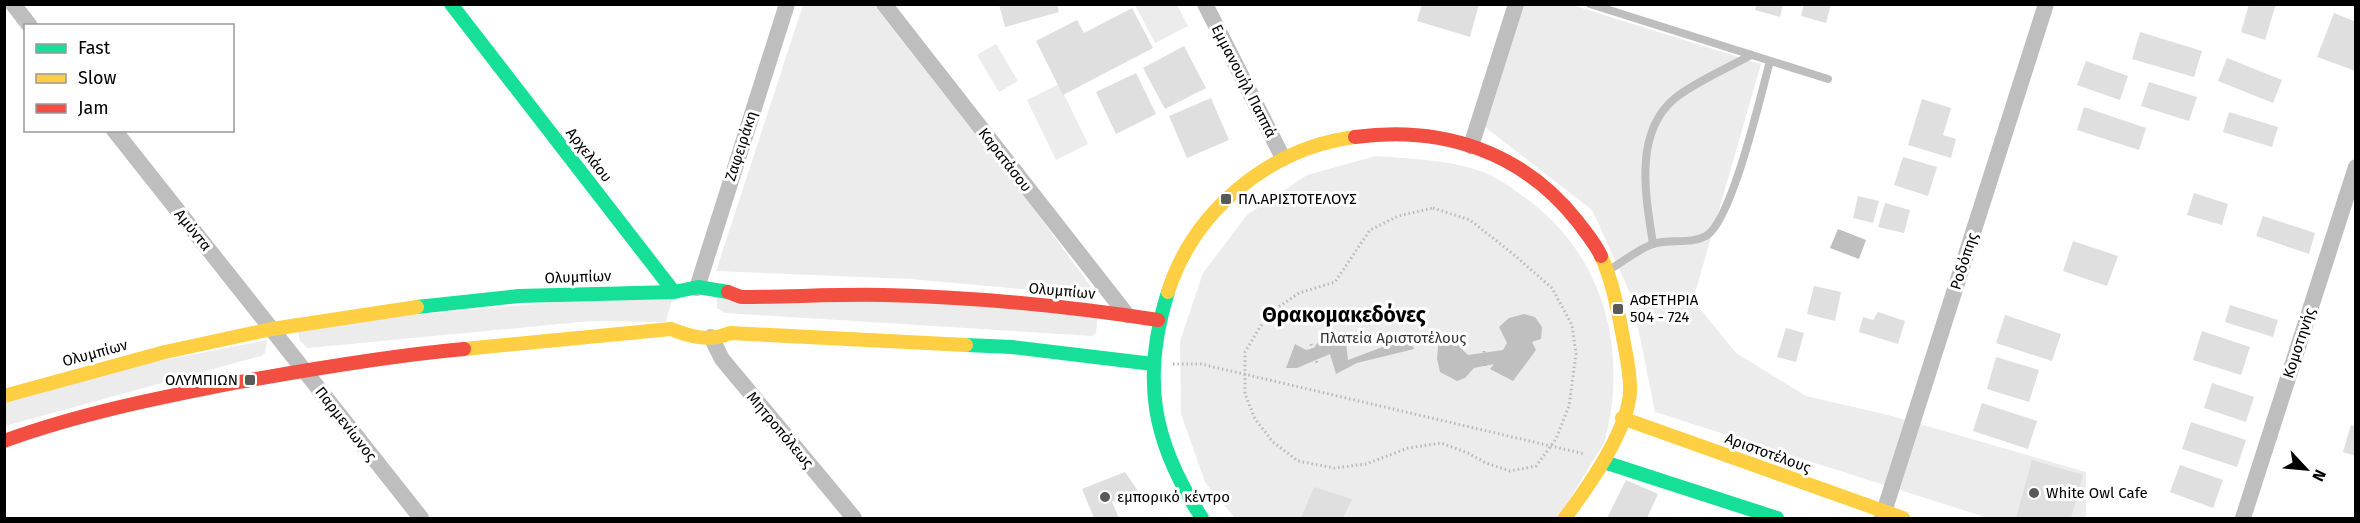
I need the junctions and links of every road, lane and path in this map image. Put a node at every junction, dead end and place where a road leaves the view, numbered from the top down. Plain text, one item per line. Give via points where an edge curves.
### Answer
1 (13, 4) edge
2 (451, 4) edge
3 (787, 4) edge
4 (884, 4) edge
5 (1205, 4) edge
6 (1516, 4) edge
7 (1590, 4) edge
8 (2046, 4) edge
9 (28, 24) edge
10 (1751, 55) junction
11 (1770, 61) junction
12 (1828, 79) dead end
13 (116, 132) edge
14 (1471, 146) junction
15 (1283, 158) junction
16 (2355, 167) edge
17 (1653, 244) junction
18 (1607, 272) junction
19 (697, 288) junction
20 (674, 292) junction
21 (735, 296) junction
22 (1127, 315) junction
23 (1158, 320) junction
24 (272, 329) junction
25 (670, 329) junction
26 (730, 333) junction
27 (711, 337) junction
28 (1311, 344) dead end
29 (1484, 351) dead end
30 (1317, 363) dead end
31 (1153, 364) junction
32 (1485, 369) dead end
33 (304, 370) junction
34 (1245, 374) junction
35 (4, 396) edge
36 (1622, 418) junction
37 (4, 441) edge
38 (1551, 447) junction
39 (1587, 455) dead end
40 (1604, 462) junction
41 (1883, 515) edge
42 (421, 519) edge
43 (854, 519) edge
44 (1202, 519) edge
45 (1564, 519) edge
46 (1777, 519) edge
47 (1903, 519) edge
48 (2243, 519) edge

1 - 9 street
2 - 20 street, Αρχελάου
3 - 19 street, Ζαφειράκη
4 - 22 street, Καρατάσου
5 - 15 street, Εμμανουήλ Παππά
6 - 14 street
7 - 10 lane
8 - 41 street, Ροδόπης
10 - 11 lane
10 - 17 lane via 1675,98 1654,126 1644,181
11 - 12 lane
11 - 17 lane via 1728,203 1711,233 1690,242
13 - 24 street, Αμύντα
14 - 15 street via 1426,136 1371,134 1311,146
14 - 18 street via 1515,165 1563,203 1598,249
15 - 23 street via 1226,199 1183,255
16 - 48 street, Κομοτηνής
17 - 18 lane
18 - 36 street via 1618,309 1631,393
19 - 20 street, Ολυμπίων
19 - 21 street, Ολυμπίων via 725,290
20 - 24 street, Ολυμπίων via 471,300
20 - 25 street via 664,308
21 - 22 street, Ολυμπίων via 899,296
21 - 26 street via 739,314
22 - 23 street, Ολυμπίων
23 - 31 street
24 - 33 street, Παρμενίωνος
24 - 35 street, Ολυμπίων via 165,352
25 - 27 street via 695,337
25 - 33 street via 409,354
26 - 27 street
26 - 31 street via 1012,347
27 - 43 street, Μητροπόλεως via 722,359
28 - 30 path
29 - 32 path
31 - 34 path via 1201,364
31 - 44 street via 1155,414 1172,469
33 - 37 street via 161,397
33 - 42 street, Παρμενίωνος
34 - 38 path
34 - 38 path via 1245,394 1256,419 1273,442 1298,461 1334,468 1366,464 1408,448 1441,443 1510,471 1536,466
34 - 38 path via 1245,352 1268,314 1299,293 1335,282 1370,230 1398,216 1433,208 1470,220 1513,254 1551,288 1572,325 1576,354 1569,406
36 - 40 street
36 - 41 street, Αριστοτέλους
38 - 39 path
40 - 45 street
40 - 46 street
41 - 47 street, Αριστοτέλους

